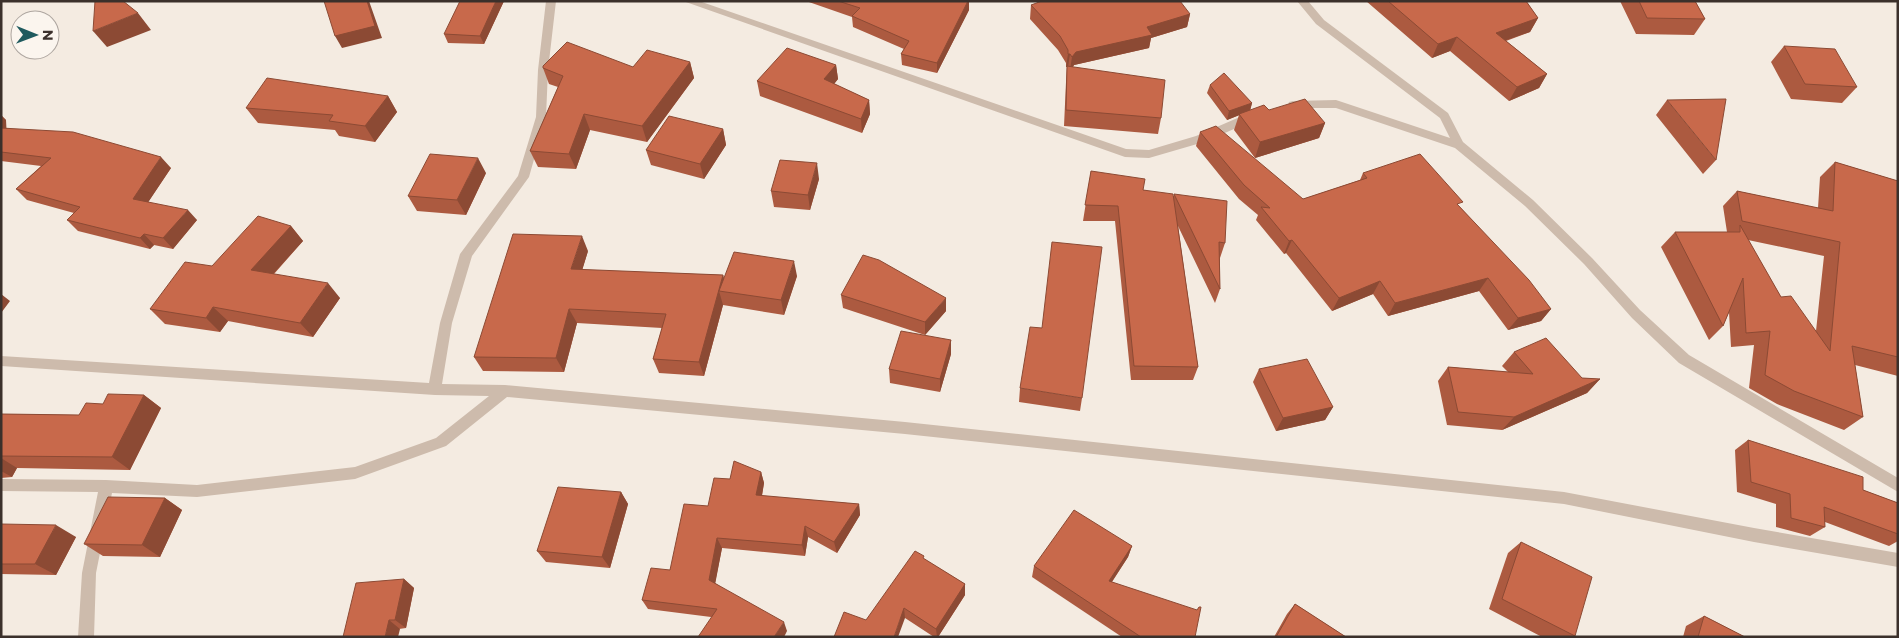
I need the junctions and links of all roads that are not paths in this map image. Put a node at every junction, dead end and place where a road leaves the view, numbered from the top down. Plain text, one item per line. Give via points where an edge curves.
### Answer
1 (551, 1) edge
2 (688, 1) edge
3 (1302, 1) edge
4 (1278, 108) edge
5 (1260, 114) edge
6 (1459, 145) junction
7 (1, 361) edge
8 (435, 389) junction
9 (505, 391) junction
10 (1, 485) edge
11 (106, 486) junction
12 (1898, 486) edge
13 (1898, 560) edge
14 (86, 637) edge

1 - 8 street via 541,117 524,177 466,254 446,323
2 - 5 street via 1125,153 1149,154 1174,147
3 - 6 street via 1320,22 1444,116
4 - 6 street via 1336,104
6 - 12 street via 1529,203 1684,359
7 - 8 street
8 - 9 street
9 - 11 street via 441,442 355,472 197,491
9 - 13 street via 905,428 1564,498 1754,536
10 - 11 street
11 - 14 street via 89,573

